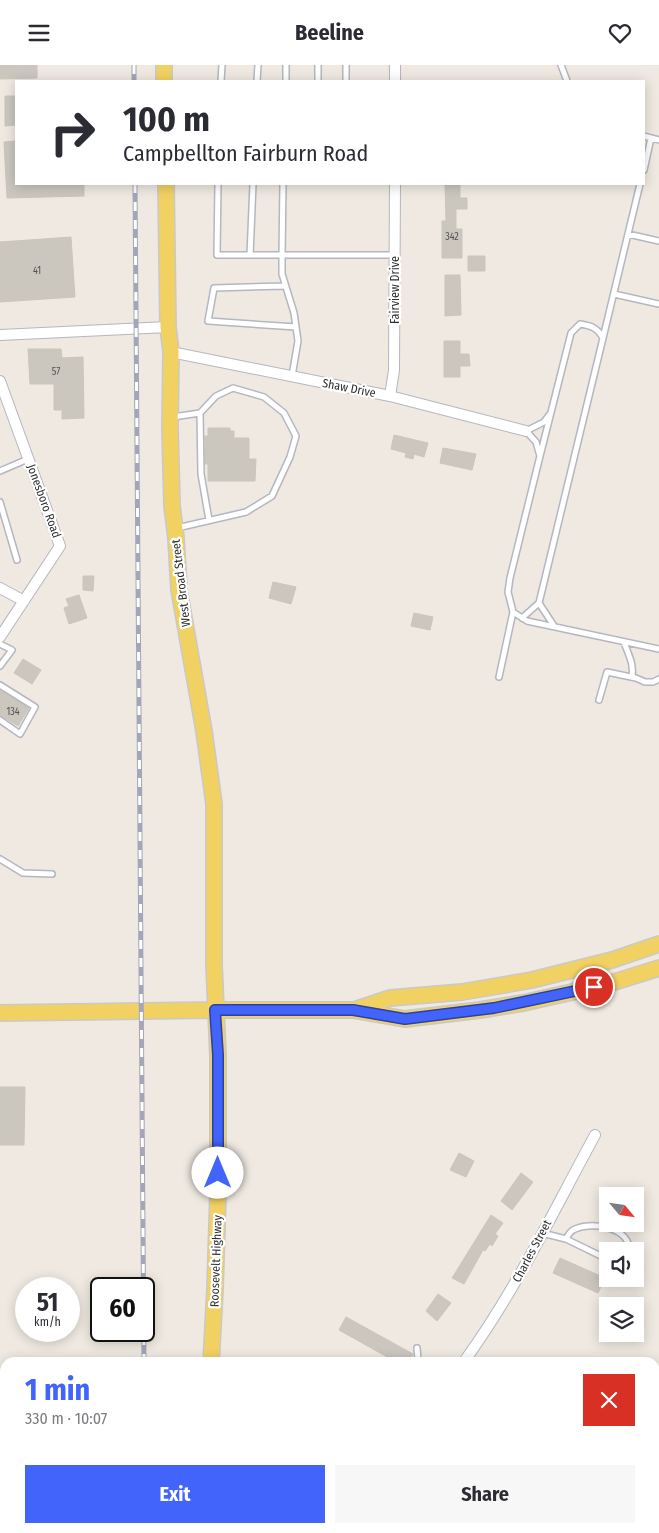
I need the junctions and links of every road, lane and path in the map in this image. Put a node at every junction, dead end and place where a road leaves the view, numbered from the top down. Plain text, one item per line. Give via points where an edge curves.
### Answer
1 (164, 65) edge
2 (222, 65) edge
3 (258, 65) edge
4 (286, 65) edge
5 (318, 65) edge
6 (346, 65) edge
7 (395, 65) edge
8 (561, 65) edge
9 (164, 80) edge
10 (221, 80) edge
11 (257, 80) edge
12 (286, 80) edge
13 (318, 80) edge
14 (346, 80) edge
15 (395, 80) edge
16 (567, 80) edge
17 (645, 137) edge
18 (651, 138) junction
19 (659, 140) edge
20 (645, 165) edge
21 (166, 185) edge
22 (218, 185) edge
23 (253, 185) edge
24 (284, 185) edge
25 (395, 185) edge
26 (640, 185) edge
27 (628, 234) junction
28 (659, 241) edge
29 (250, 255) junction
30 (282, 255) junction
31 (395, 255) junction
32 (285, 286) junction
33 (614, 294) junction
34 (659, 304) edge
35 (168, 327) junction
36 (296, 327) junction
37 (0, 335) edge
38 (603, 337) junction
39 (171, 353) junction
40 (292, 377) junction
41 (0, 381) edge
42 (390, 396) junction
43 (552, 411) junction
44 (200, 413) junction
45 (170, 417) junction
46 (526, 431) junction
47 (540, 456) junction
48 (28, 459) junction
49 (0, 471) edge
50 (0, 502) edge
51 (209, 520) junction
52 (175, 528) junction
53 (16, 560) dead end
54 (0, 588) edge
55 (24, 601) junction
56 (539, 603) junction
57 (513, 612) junction
58 (522, 618) junction
59 (554, 626) junction
60 (0, 637) edge
61 (624, 641) junction
62 (0, 645) edge
63 (659, 649) edge
64 (0, 666) edge
65 (499, 677) dead end
66 (632, 677) junction
67 (659, 679) edge
68 (0, 685) edge
69 (600, 700) dead end
70 (0, 720) edge
71 (0, 859) edge
72 (52, 874) dead end
73 (659, 944) edge
74 (659, 968) edge
75 (215, 1010) junction
76 (353, 1010) junction
77 (0, 1013) edge
78 (595, 1135) dead end
79 (542, 1233) junction
80 (566, 1239) junction
81 (628, 1242) edge
82 (599, 1255) edge
83 (417, 1348) dead end
84 (212, 1357) edge
85 (418, 1357) edge
86 (467, 1357) edge

1 - 9 main road
2 - 10 lane
3 - 11 lane
4 - 12 lane
5 - 13 lane
6 - 14 lane
7 - 15 street
8 - 16 lane
17 - 18 lane
18 - 19 lane
18 - 20 lane
21 - 35 main road, West Broad Street
22 - 29 lane via 217,255
23 - 29 lane
24 - 30 lane
25 - 31 street, Fairview Drive
26 - 27 lane
27 - 28 lane
27 - 33 lane
29 - 30 lane
30 - 31 lane
30 - 32 lane
31 - 42 street, Fairview Drive via 394,370
32 - 36 lane
32 - 36 lane via 214,288 208,321
33 - 34 lane
33 - 38 lane
35 - 37 street
35 - 39 main road, West Broad Street
36 - 40 lane via 298,341
38 - 43 lane via 592,326 580,324 571,333
38 - 56 lane
39 - 40 street, Shaw Drive
39 - 45 main road, West Broad Street
40 - 42 street, Shaw Drive
41 - 48 street, Jonesboro Road
42 - 46 street, Shaw Drive
43 - 46 lane via 544,422
43 - 47 lane
44 - 45 lane
44 - 51 lane via 201,474
44 - 51 lane via 216,396 233,388 264,397 284,413 296,435 272,496 246,512
45 - 52 main road, West Broad Street
46 - 47 lane via 536,442
47 - 57 lane via 510,578 508,592
48 - 49 lane
48 - 55 street, Jonesboro Road via 60,546
50 - 53 lane
51 - 52 lane
52 - 75 main road, West Broad Street via 180,589 214,804
54 - 55 street
55 - 60 street, Jonesboro Road
56 - 58 lane
56 - 59 lane
57 - 58 lane
57 - 65 lane
58 - 59 lane
59 - 61 lane
61 - 63 lane
61 - 66 lane via 631,658
62 - 64 lane via 12,650
66 - 67 lane via 654,682
66 - 69 lane via 607,672
68 - 70 lane via 35,707 20,734
71 - 72 lane via 23,873
73 - 76 main road via 532,980 390,998
74 - 76 main road via 566,994 452,1014 405,1019
75 - 76 main road
75 - 77 main road
75 - 84 main road, Roosevelt Highway via 218,1193
78 - 79 street, Charles Street
79 - 80 lane
79 - 86 street, Charles Street via 510,1293
80 - 81 lane via 576,1228 593,1226 608,1228
80 - 82 lane
83 - 85 lane

